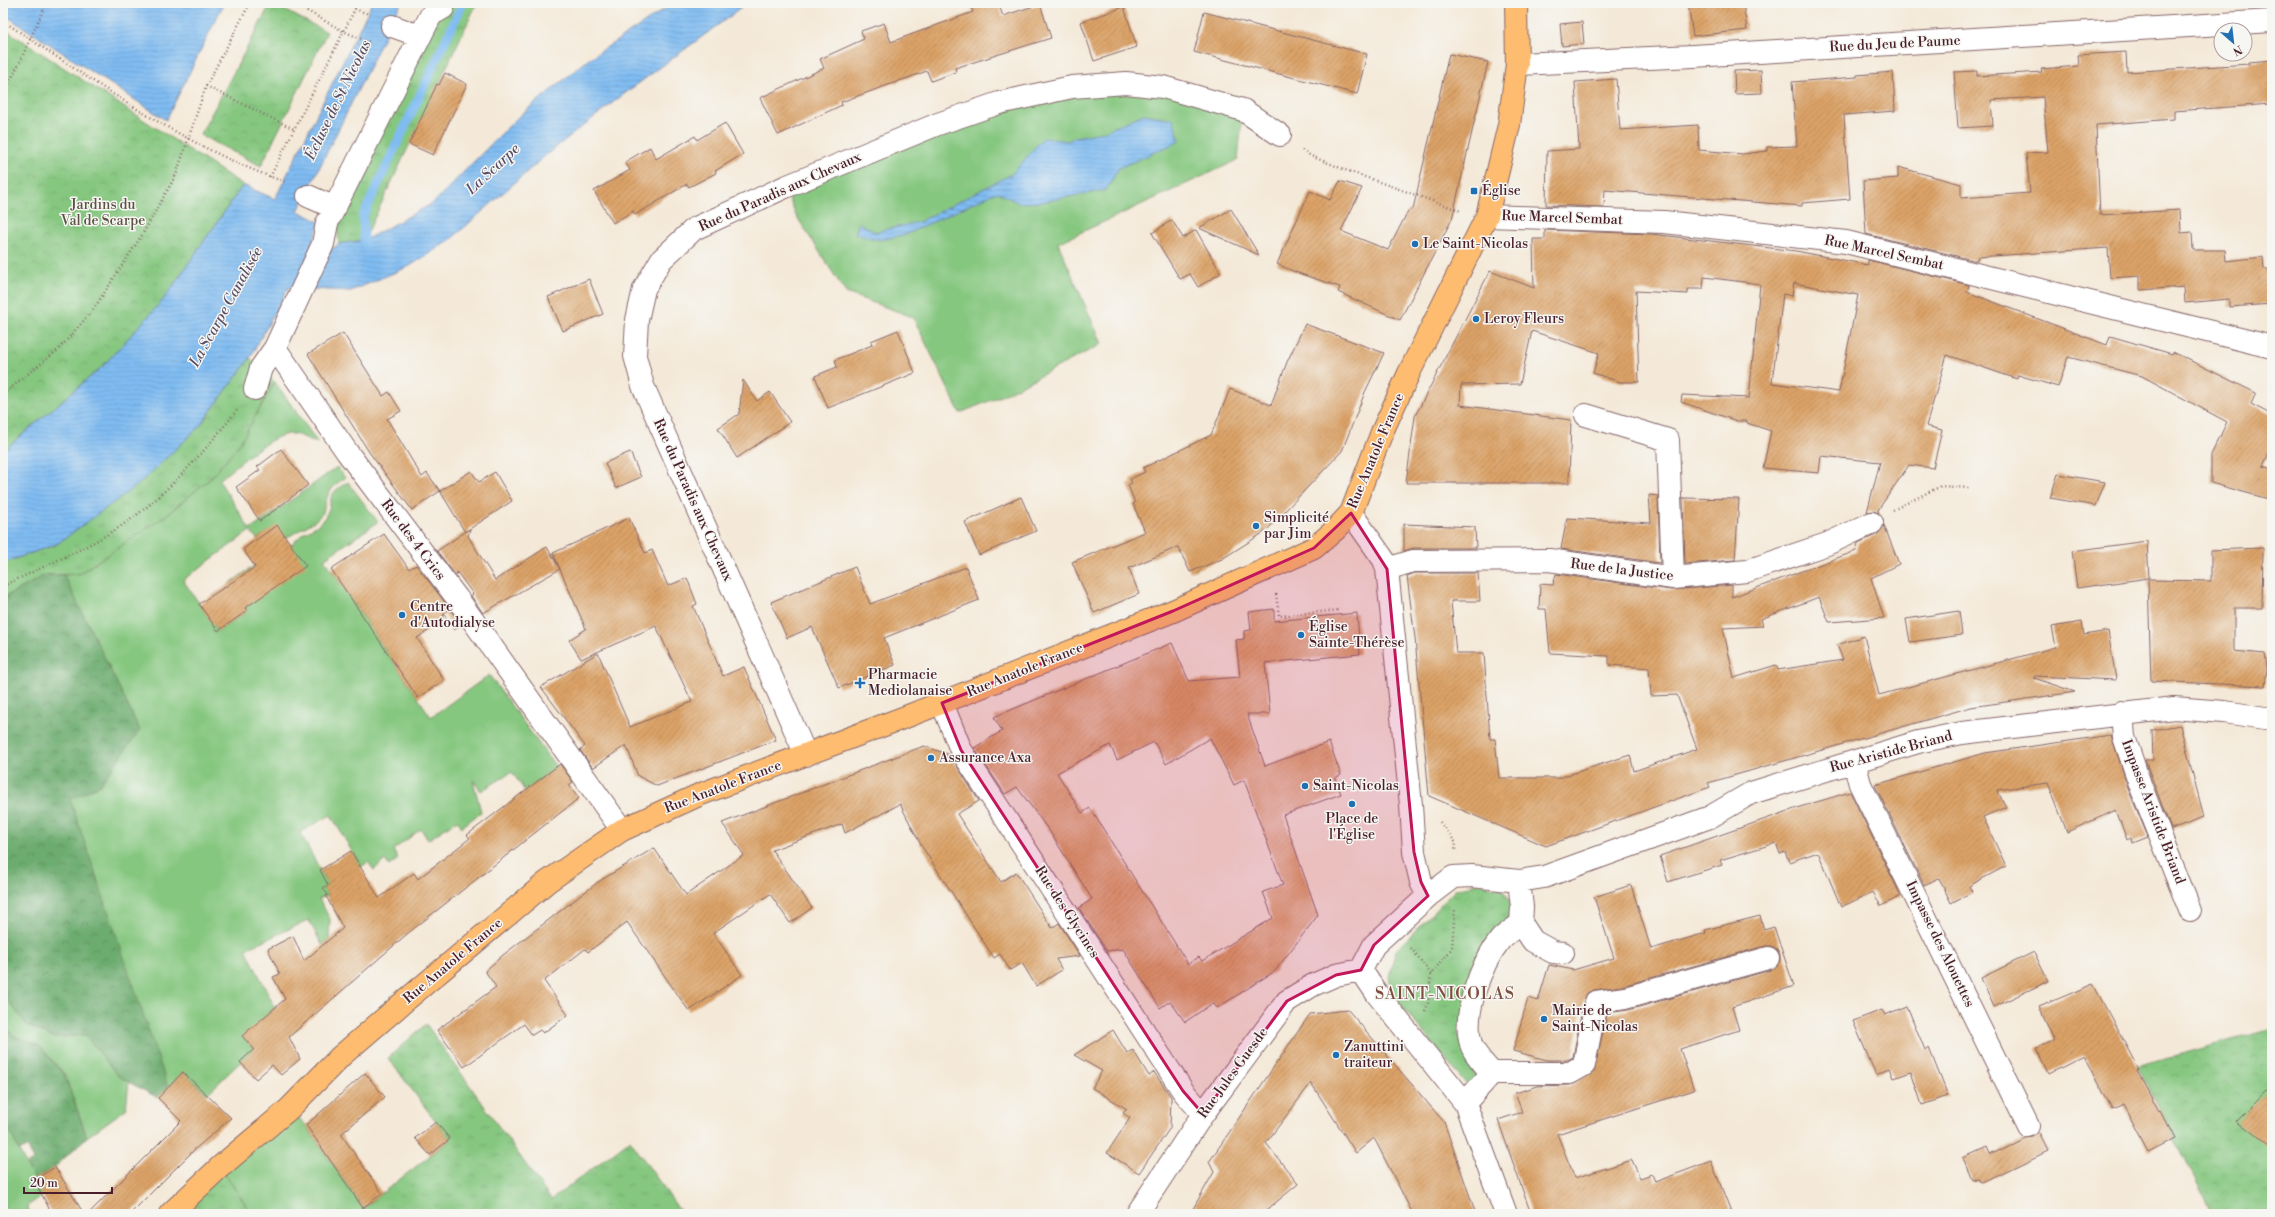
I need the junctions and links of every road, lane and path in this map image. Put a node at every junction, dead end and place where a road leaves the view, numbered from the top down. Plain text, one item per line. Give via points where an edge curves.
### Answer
1 (47, 3) edge
2 (250, 3) edge
3 (293, 3) edge
4 (1516, 3) edge
5 (437, 11) dead end
6 (366, 14) dead end
7 (3, 21) edge
8 (2272, 21) edge
9 (392, 26) dead end
10 (344, 31) junction
11 (352, 34) dead end
12 (420, 36) junction
13 (30, 39) junction
14 (1518, 64) junction
15 (206, 86) junction
16 (3, 94) edge
17 (294, 129) junction
18 (1280, 135) joint
19 (189, 140) junction
20 (270, 177) junction
21 (283, 181) dead end
22 (308, 196) dead end
23 (1487, 216) junction
24 (328, 225) junction
25 (2272, 347) edge
26 (275, 348) junction
27 (255, 389) joint
28 (3, 394) edge
29 (1586, 415) dead end
30 (1969, 488) dead end
31 (1351, 513) junction
32 (1872, 522) joint
33 (1387, 569) junction
34 (1673, 578) junction
35 (3, 586) edge
36 (1278, 602) dead end
37 (1340, 610) dead end
38 (942, 703) junction
39 (2122, 713) junction
40 (2272, 719) edge
41 (806, 755) junction
42 (1854, 762) junction
43 (622, 830) junction
44 (1519, 881) junction
45 (1428, 896) junction
46 (2190, 910) dead end
47 (1521, 923) junction
48 (1392, 928) junction
49 (1564, 953) dead end
50 (1768, 958) dead end
51 (1361, 970) junction
52 (1431, 974) dead end
53 (1492, 1074) junction
54 (1466, 1102) junction
55 (1203, 1114) junction
56 (2028, 1126) dead end
57 (170, 1214) edge
58 (1137, 1214) edge
59 (1506, 1214) edge

1 - 13 path
2 - 15 path
3 - 10 path
4 - 14 main road, Rue Anatole France
5 - 12 street
6 - 10 path via 355,8
7 - 13 path
8 - 14 street, Rue du Jeu de Paume
9 - 12 street
10 - 11 path
10 - 17 path
12 - 24 street
13 - 16 path
13 - 19 path via 163,126
14 - 23 main road, Rue Anatole France via 1509,125
15 - 17 path
15 - 19 path
17 - 20 path
18 - 23 path via 1311,156 1348,171 1460,210
18 - 41 street, Rue du Paradis aux Chevaux via 1243,110 1163,87 1126,83 1072,87 999,103 938,124 785,188 694,229 661,260 644,288 637,320 634,356 643,386
19 - 20 path
19 - 28 path via 176,176 142,235 93,310 60,349
20 - 21 path
22 - 24 street
23 - 25 street, Rue Marcel Sembat via 1664,222 1846,242
23 - 31 main road, Rue Anatole France via 1382,432
24 - 26 street
26 - 27 street via 261,368
26 - 43 street, Rue des 4 Crics via 347,452 457,598
27 - 35 path via 176,481 133,517 93,543
29 - 34 street via 1668,440
30 - 32 path via 1941,486 1903,503
31 - 33 street via 1384,560
31 - 38 main road, Rue Anatole France via 1314,548 1173,611
32 - 34 street, Rue de la Justice via 1827,544 1747,571
33 - 34 street, Rue de la Justice via 1413,561 1549,560
33 - 45 street via 1414,852 1420,882
36 - 37 path via 1280,616
38 - 41 main road, Rue Anatole France
38 - 55 street, Rue des Glycines via 961,750 1183,1091
39 - 40 street, Rue Aristide Briand via 2174,708
39 - 42 street, Rue Aristide Briand via 1962,733 1918,742
39 - 46 street, Impasse Aristide Briand via 2124,737 2138,780
41 - 43 main road, Rue Anatole France via 701,794
42 - 44 street, Rue Aristide Briand via 1751,793 1710,817 1640,841 1575,868
42 - 56 street, Impasse des Alouettes via 1860,784
43 - 57 main road, Rue Anatole France via 547,882 406,1000 341,1056 289,1109 220,1167
44 - 45 street, Rue Aristide Briand via 1472,876 1453,877
44 - 47 street
45 - 48 street, Rue Aristide Briand
47 - 49 street via 1533,941 1553,952
47 - 53 street via 1501,939 1493,950 1478,982 1468,1016 1471,1044
48 - 51 street, Rue Aristide Briand via 1374,945
48 - 52 path
50 - 53 street via 1625,998 1596,1002 1584,1065 1570,1073
51 - 54 street via 1377,994
51 - 55 street, Rue Jules Guesde via 1336,975 1287,1001
53 - 54 street
54 - 59 street
55 - 58 street, Rue Jules Guesde

